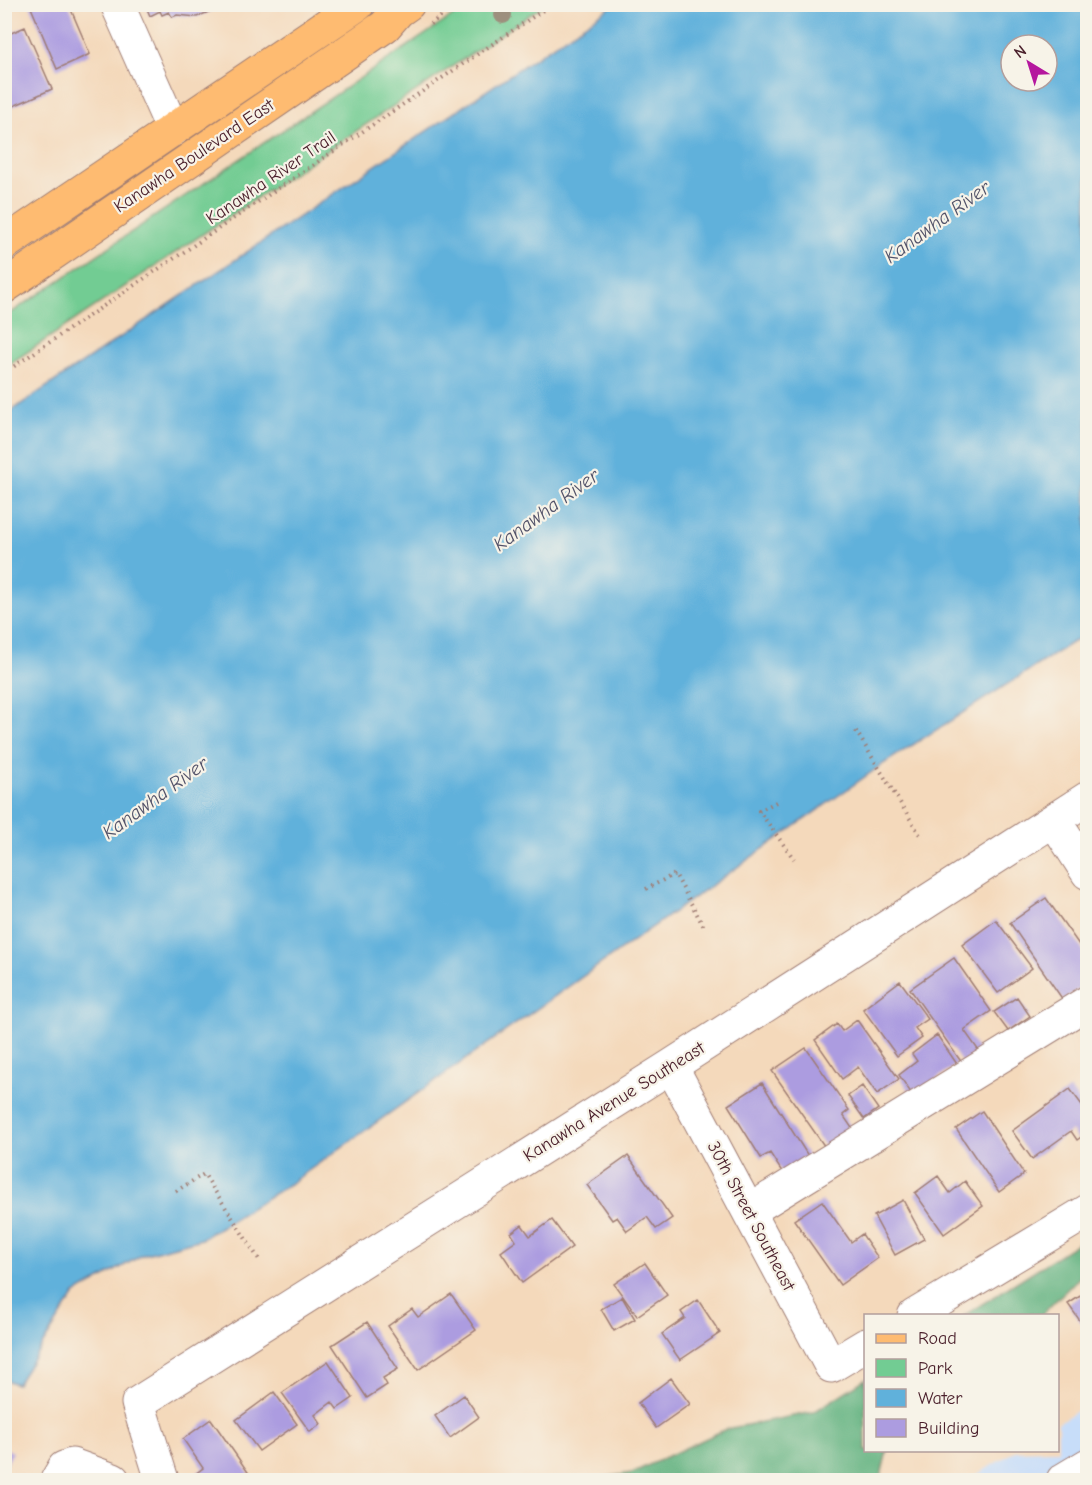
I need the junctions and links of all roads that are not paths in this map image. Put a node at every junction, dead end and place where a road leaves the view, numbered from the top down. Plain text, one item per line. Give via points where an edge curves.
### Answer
1 (117, 4) edge
2 (358, 4) edge
3 (435, 4) edge
4 (397, 15) edge
5 (173, 130) junction
6 (4, 244) edge
7 (4, 287) edge
8 (1088, 798) edge
9 (1054, 820) junction
10 (1088, 873) edge
11 (1088, 1002) edge
12 (671, 1066) junction
13 (749, 1211) junction
14 (1088, 1211) edge
15 (917, 1314) edge
16 (864, 1346) edge
17 (1088, 1465) edge
18 (159, 1474) edge
19 (57, 1480) edge
20 (113, 1480) edge
21 (120, 1480) edge
22 (1063, 1480) edge

1 - 5 street
2 - 5 main road, Kanawha Boulevard East
3 - 4 main road, Kanawha Boulevard East via 404,24
4 - 7 main road, Kanawha Boulevard East
5 - 6 main road, Kanawha Boulevard East
8 - 9 street, Kanawha Avenue Southeast
9 - 10 street
9 - 12 street, Kanawha Avenue Southeast
11 - 13 street
12 - 13 street, 30th Street Southeast
12 - 18 street, Kanawha Avenue Southeast via 138,1403
13 - 16 street, 30th Street Southeast via 831,1365
14 - 15 street
17 - 22 street
18 - 21 street
19 - 20 street via 64,1468 72,1465

